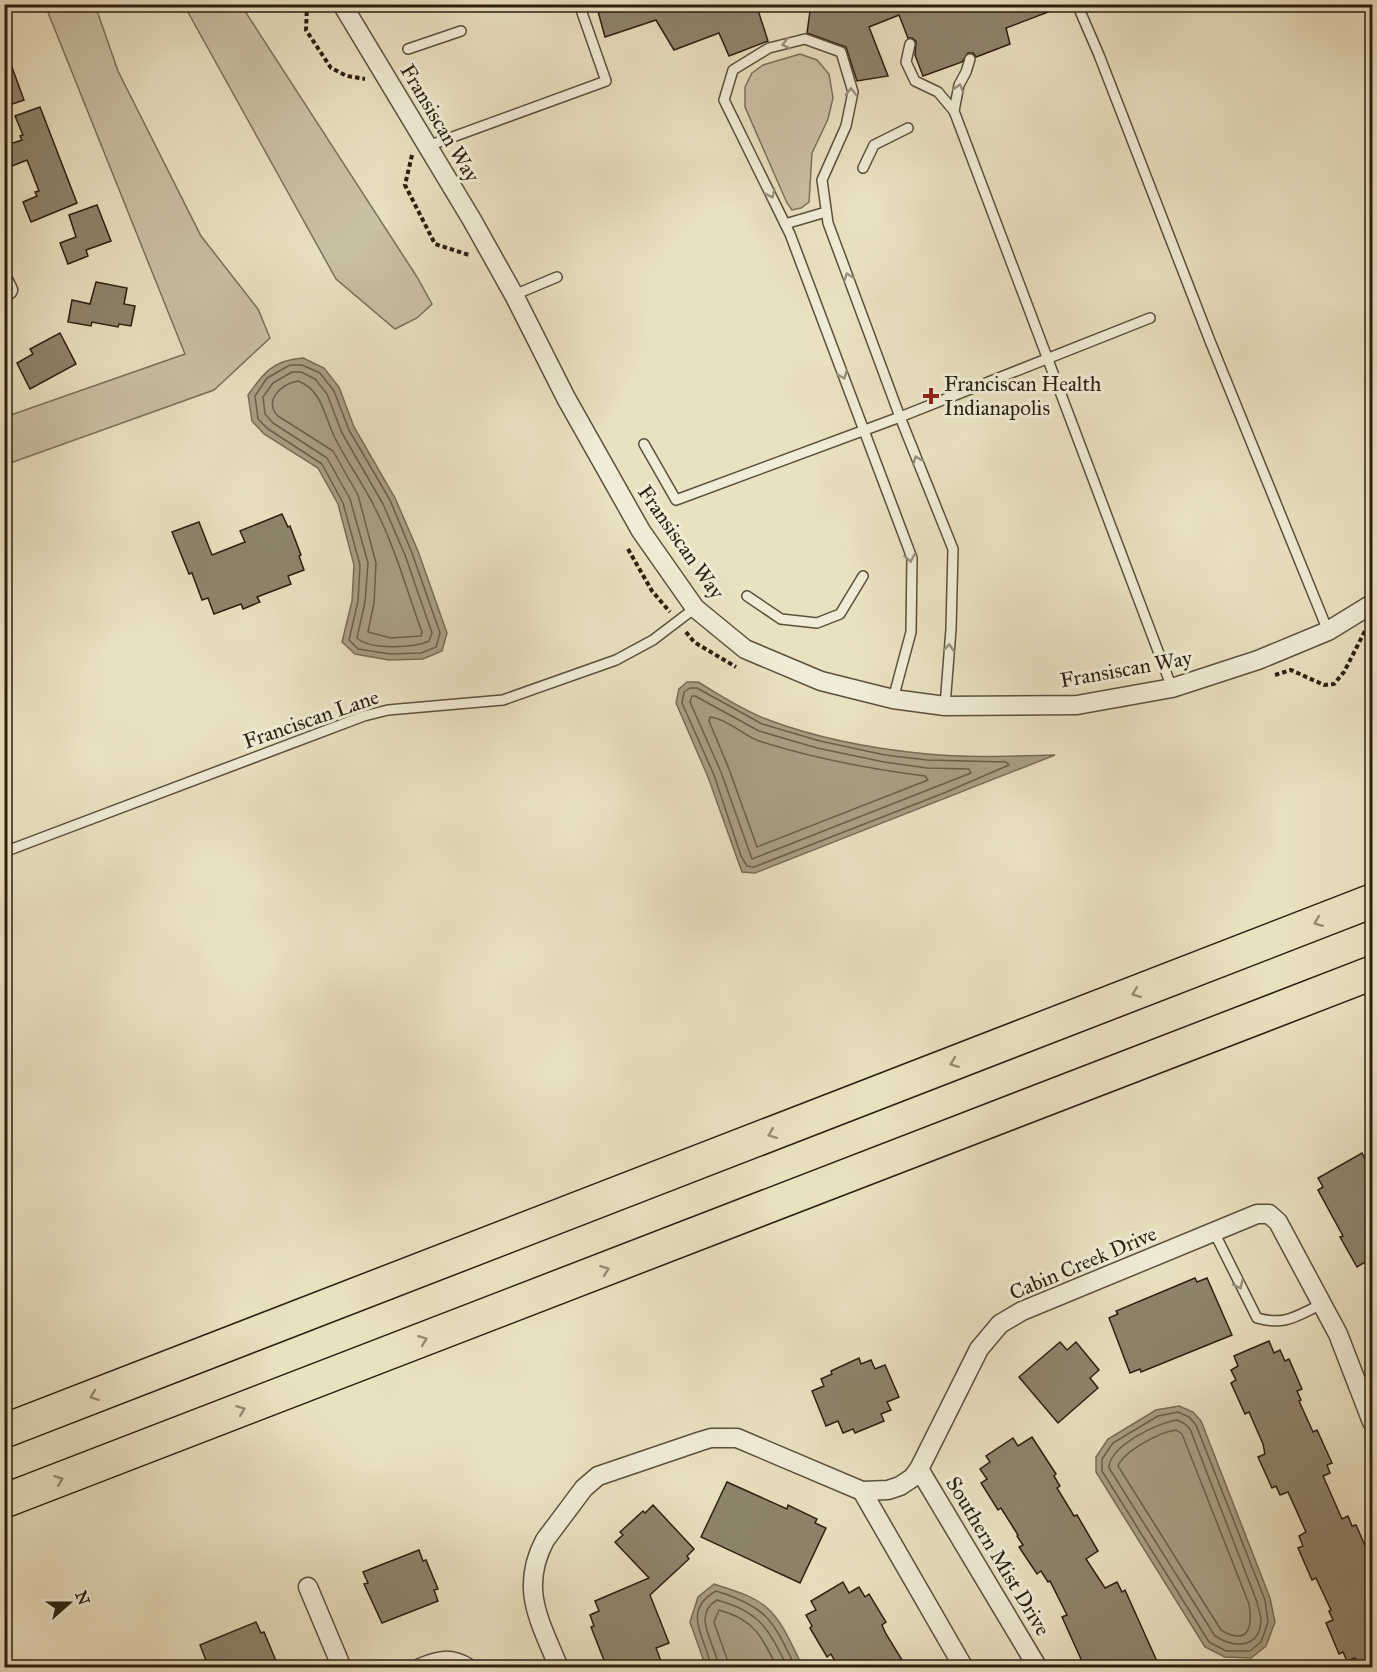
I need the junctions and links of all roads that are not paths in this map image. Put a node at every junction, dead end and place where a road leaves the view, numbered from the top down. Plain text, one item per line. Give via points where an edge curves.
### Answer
1 (342, 4) edge
2 (579, 4) edge
3 (1080, 5) edge
4 (461, 31) dead end
5 (910, 44) dead end
6 (408, 50) dead end
7 (970, 59) dead end
8 (954, 111) junction
9 (908, 128) dead end
10 (428, 146) junction
11 (863, 168) dead end
12 (826, 212) junction
13 (785, 224) junction
14 (557, 277) dead end
15 (514, 295) junction
16 (1150, 318) dead end
17 (1048, 358) junction
18 (900, 417) junction
19 (863, 430) junction
20 (644, 444) dead end
21 (863, 576) dead end
22 (747, 596) dead end
23 (1372, 604) edge
24 (695, 608) junction
25 (1328, 631) junction
26 (1172, 688) junction
27 (893, 699) junction
28 (945, 706) junction
29 (4, 852) edge
30 (1372, 901) edge
31 (1372, 973) edge
32 (1214, 1232) junction
33 (1322, 1304) junction
34 (1372, 1422) edge
35 (4, 1431) edge
36 (919, 1469) junction
37 (862, 1491) junction
38 (4, 1501) edge
39 (308, 1587) dead end
40 (464, 1665) edge
41 (342, 1668) edge
42 (420, 1668) edge
43 (559, 1668) edge
44 (964, 1668) edge
45 (1038, 1668) edge

1 - 10 street, Fransiscan Way
2 - 10 lane via 606,81
3 - 25 lane
4 - 6 lane
5 - 8 lane via 906,62 915,81 938,92
8 -> 7 lane
8 - 17 lane
9 - 11 lane via 874,145
10 - 15 street, Fransiscan Way
12 - 13 lane
12 -> 13 lane via 822,180 846,126 853,92 842,52 806,39 769,48 734,70 724,100
18 -> 12 lane
13 -> 19 lane
14 - 15 lane
15 - 24 street, Fransiscan Way via 566,398 641,531
16 - 17 lane
17 - 18 lane
17 - 26 lane
18 - 19 lane
28 -> 18 lane via 953,549
19 - 20 lane via 676,500
19 -> 27 lane via 912,558 911,632
21 - 22 lane via 840,614 818,623 781,619
23 - 25 street, Fransiscan Way
24 - 27 street, Fransiscan Way via 745,649 821,681
24 - 29 lane, Franciscan Lane via 653,640 616,660 503,700 388,710 364,716
25 - 26 street, Fransiscan Way via 1258,660
26 - 28 street, Fransiscan Way via 1077,705
27 - 28 street, Fransiscan Way
30 -> 35 highway
38 -> 31 highway
32 - 33 street, Cabin Creek Drive via 1257,1214 1269,1214 1278,1222
32 -> 33 lane via 1257,1318 1284,1322
32 - 36 street, Cabin Creek Drive via 1022,1311 1000,1324 977,1353
33 - 34 street via 1338,1334
36 - 37 street, Cabin Creek Drive via 900,1486
36 - 45 street, Southern Mist Drive
37 - 43 street, Cabin Creek Drive via 732,1437 707,1439 609,1471 591,1481 545,1539 534,1573 535,1609
37 - 44 street
39 - 41 street
40 - 42 street via 440,1660

